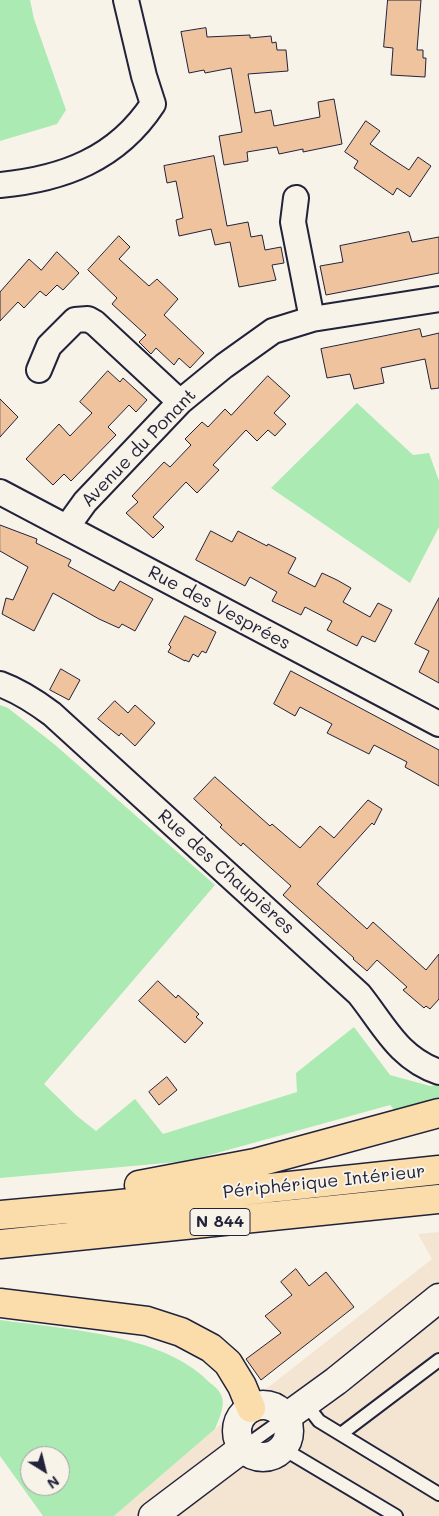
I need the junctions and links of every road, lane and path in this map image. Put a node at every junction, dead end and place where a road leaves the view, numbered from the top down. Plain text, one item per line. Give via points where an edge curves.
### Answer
1 (126, 0) edge
2 (0, 185) edge
3 (296, 198) dead end
4 (439, 299) edge
5 (312, 319) junction
6 (39, 370) dead end
7 (180, 402) junction
8 (0, 492) edge
9 (67, 527) junction
10 (0, 684) edge
11 (439, 724) edge
12 (439, 1072) edge
13 (439, 1113) edge
14 (439, 1170) edge
15 (439, 1199) edge
16 (111, 1205) junction
17 (0, 1214) edge
18 (0, 1244) edge
19 (439, 1298) edge
20 (0, 1303) edge
21 (439, 1360) edge
22 (251, 1408) junction
23 (295, 1410) junction
24 (341, 1434) junction
25 (243, 1448) junction
26 (282, 1448) junction
27 (439, 1494) edge
28 (153, 1516) edge
29 (396, 1516) edge

1 - 2 street via 154,104 127,135 96,158 54,176
3 - 5 street via 293,222
4 - 5 street, Avenue du Ponant
5 - 7 street, Avenue du Ponant via 274,331
6 - 7 street via 49,346 75,320 88,319
7 - 9 street, Avenue du Ponant via 85,502
8 - 9 street, Rue des Vesprées
9 - 11 street, Rue des Vesprées
10 - 12 street, Rue des Chaupières via 26,696 52,714 359,994 397,1046 421,1064
13 - 16 highway via 255,1163 140,1184
14 - 16 highway, Périphérique Intérieur / N 844
15 - 18 highway, N 844
16 - 17 highway, Périphérique Intérieur / N 844
19 - 23 street
20 - 22 highway via 147,1321 181,1332 212,1348 228,1363
21 - 24 lane
22 - 23 street via 258,1405
22 - 25 street via 244,1412 237,1426
23 - 24 lane
23 - 25 lane
23 - 26 street
24 - 27 lane
25 - 26 street via 259,1456 276,1453
25 - 28 street
26 - 29 lane

